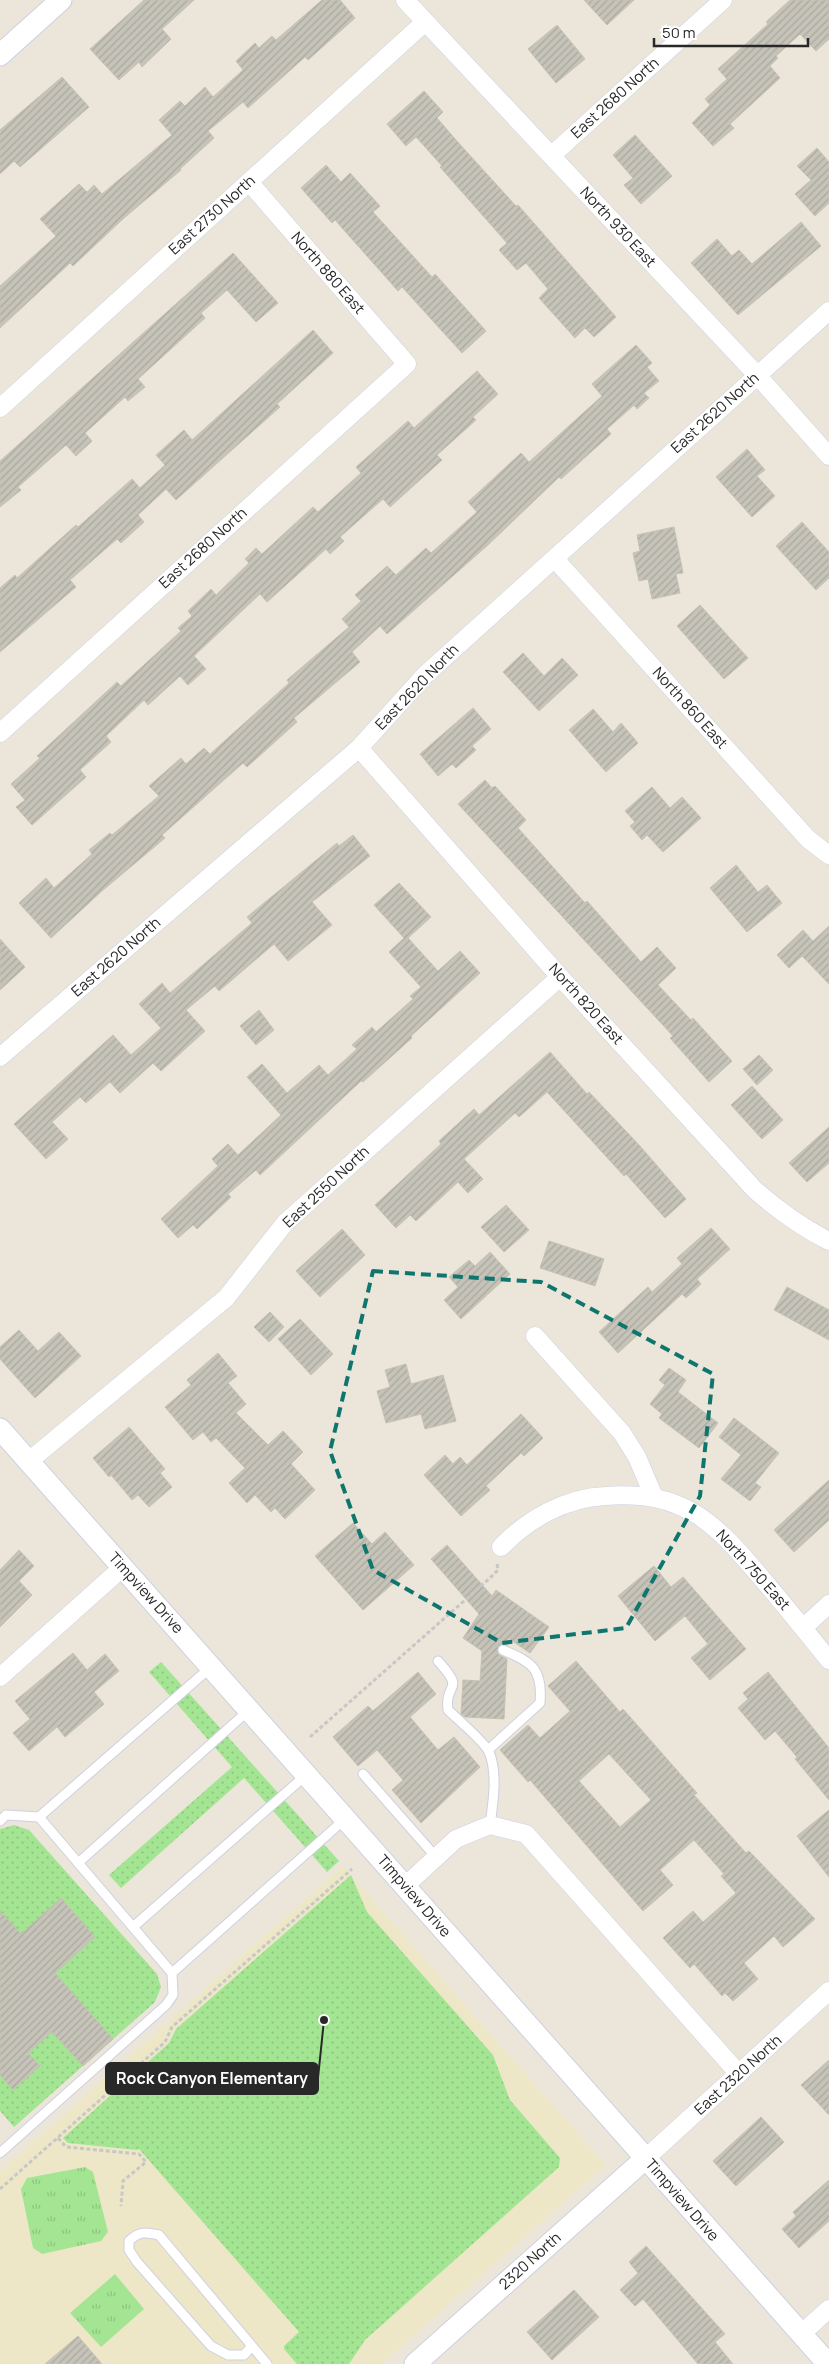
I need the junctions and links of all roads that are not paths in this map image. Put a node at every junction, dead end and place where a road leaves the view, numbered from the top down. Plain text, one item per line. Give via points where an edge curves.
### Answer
1 (61, 0) edge
2 (405, 0) edge
3 (723, 0) edge
4 (426, 22) junction
5 (0, 55) edge
6 (551, 156) junction
7 (249, 182) junction
8 (829, 311) edge
9 (407, 364) joint
10 (757, 375) junction
11 (0, 408) edge
12 (829, 456) edge
13 (555, 558) junction
14 (0, 733) edge
15 (359, 748) junction
16 (829, 855) edge
17 (560, 977) junction
18 (2, 1050) edge
19 (829, 1241) edge
20 (535, 1336) dead end
21 (0, 1429) edge
22 (29, 1462) junction
23 (654, 1497) junction
24 (501, 1547) road end
25 (123, 1567) junction
26 (829, 1604) edge
27 (804, 1628) junction
28 (503, 1650) dead end
29 (829, 1660) edge
30 (438, 1661) dead end
31 (211, 1667) junction
32 (0, 1677) edge
33 (249, 1710) junction
34 (488, 1750) junction
35 (363, 1774) dead end
36 (307, 1775) junction
37 (39, 1817) junction
38 (346, 1819) junction
39 (0, 1820) edge
40 (490, 1824) junction
41 (436, 1857) junction
42 (78, 1863) junction
43 (405, 1886) junction
44 (134, 1928) junction
45 (172, 1973) junction
46 (829, 1991) edge
47 (739, 2074) junction
48 (0, 2153) edge
49 (646, 2158) junction
50 (829, 2309) edge
51 (801, 2334) junction
52 (252, 2347) junction
53 (267, 2364) edge
54 (415, 2364) edge
55 (828, 2364) edge

1 - 5 street
2 - 4 street, North 930 East
3 - 6 street, East 2680 North
4 - 6 street, North 930 East
4 - 7 street, East 2730 North
6 - 10 street, North 930 East
7 - 9 street, North 880 East
7 - 11 street, East 2730 North
8 - 10 street, East 2620 North
9 - 14 street, East 2680 North
10 - 12 street, North 930 East
10 - 13 street, East 2620 North
13 - 15 street, East 2620 North via 425,675
13 - 16 street, North 860 East via 808,839
15 - 17 street, North 820 East
15 - 18 street, East 2620 North
17 - 19 street, North 820 East via 755,1190 780,1211
17 - 22 street, East 2550 North via 285,1223 226,1298
20 - 23 street via 622,1433 637,1457
21 - 22 street, Timpview Drive
22 - 25 street, Timpview Drive
23 - 24 street, North 750 East via 621,1494 570,1502 536,1518
23 - 27 street, North 750 East via 690,1510 728,1538
25 - 31 street, Timpview Drive
25 - 32 street
26 - 27 street
27 - 29 street, North 750 East
28 - 34 lane via 533,1665 538,1675 540,1703
30 - 34 lane via 452,1676 454,1685 447,1703 448,1710
31 - 33 street, Timpview Drive
31 - 37 lane
33 - 36 street, Timpview Drive
33 - 42 lane
34 - 40 lane via 493,1800
35 - 41 lane
36 - 38 street, Timpview Drive
36 - 44 lane
37 - 39 lane via 6,1815
37 - 42 lane
38 - 43 street, Timpview Drive
38 - 45 lane
40 - 41 street via 456,1839
40 - 47 street via 526,1834
41 - 43 street
42 - 44 lane
43 - 49 street, Timpview Drive
44 - 45 lane
45 - 48 lane via 173,1995 166,2005
46 - 47 street, East 2320 North
47 - 49 street, East 2320 North
49 - 51 street, Timpview Drive
49 - 54 street, 2320 North
50 - 51 street
51 - 55 street, Timpview Drive
52 - 52 lane via 159,2235 137,2233 129,2241 129,2250 137,2262 211,2346 228,2355 244,2355
52 - 53 lane

